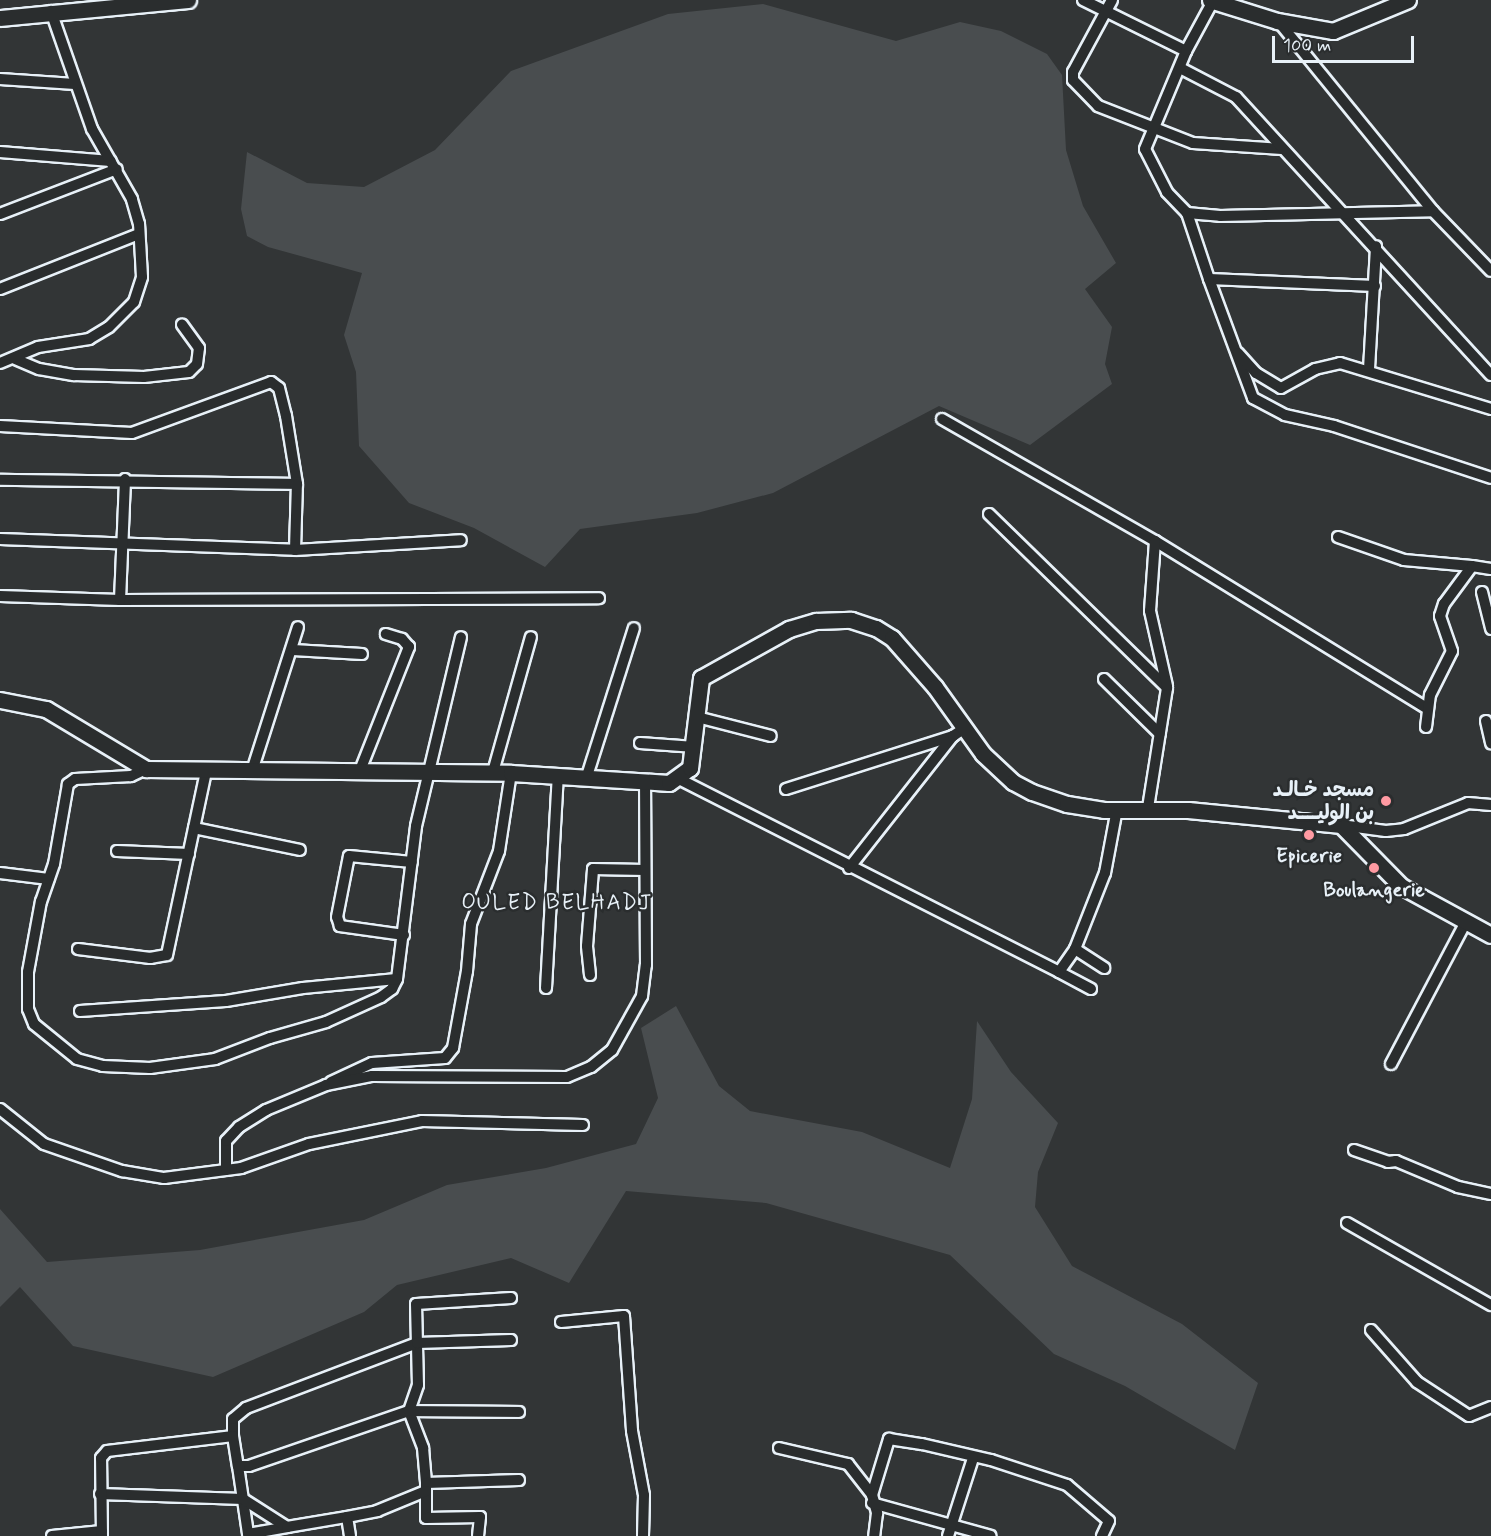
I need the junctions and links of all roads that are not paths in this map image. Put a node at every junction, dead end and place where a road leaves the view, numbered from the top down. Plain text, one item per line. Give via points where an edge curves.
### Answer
1 (188, 0) edge
2 (1083, 0) edge
3 (1112, 0) edge
4 (1408, 0) edge
5 (165, 1) edge
6 (1212, 1) edge
7 (51, 11) junction
8 (1105, 12) junction
9 (0, 18) edge
10 (1277, 21) junction
11 (1186, 51) junction
12 (1182, 69) junction
13 (0, 79) edge
14 (75, 84) junction
15 (1156, 129) junction
16 (1282, 149) junction
17 (0, 152) edge
18 (114, 165) junction
19 (1434, 211) junction
20 (1345, 212) junction
21 (1187, 213) junction
22 (0, 214) edge
23 (139, 234) junction
24 (1376, 246) junction
25 (1491, 271) edge
26 (1209, 279) junction
27 (1375, 286) junction
28 (0, 289) edge
29 (182, 325) dead end
30 (1238, 352) junction
31 (15, 359) junction
32 (0, 363) edge
33 (1369, 369) junction
34 (1491, 375) edge
35 (1491, 409) edge
36 (942, 419) dead end
37 (0, 426) edge
38 (1491, 478) edge
39 (125, 479) junction
40 (0, 480) edge
41 (297, 484) junction
42 (989, 514) dead end
43 (1338, 537) dead end
44 (0, 539) edge
45 (461, 540) dead end
46 (1155, 541) junction
47 (123, 543) junction
48 (295, 550) junction
49 (1472, 566) junction
50 (1491, 569) edge
51 (1482, 592) dead end
52 (0, 596) edge
53 (599, 598) dead end
54 (120, 600) junction
55 (298, 627) dead end
56 (634, 628) dead end
57 (1491, 629) edge
58 (386, 634) dead end
59 (461, 637) dead end
60 (531, 637) dead end
61 (293, 650) junction
62 (362, 654) dead end
63 (1104, 679) dead end
64 (1167, 688) junction
65 (0, 700) edge
66 (1426, 708) junction
67 (697, 717) junction
68 (1486, 721) dead end
69 (1426, 727) dead end
70 (959, 732) junction
71 (1160, 734) junction
72 (771, 736) dead end
73 (640, 743) dead end
74 (1491, 743) edge
75 (695, 747) junction
76 (146, 770) junction
77 (252, 771) junction
78 (426, 771) junction
79 (206, 772) junction
80 (493, 772) junction
81 (359, 773) junction
82 (511, 773) junction
83 (558, 775) junction
84 (587, 776) junction
85 (679, 779) junction
86 (645, 781) junction
87 (786, 789) dead end
88 (1491, 805) edge
89 (1148, 808) junction
90 (1117, 809) junction
91 (1341, 825) junction
92 (194, 828) junction
93 (300, 850) dead end
94 (117, 851) dead end
95 (189, 854) junction
96 (412, 862) junction
97 (849, 868) junction
98 (645, 870) junction
99 (0, 873) edge
100 (49, 879) junction
101 (1466, 922) junction
102 (404, 935) junction
103 (1491, 935) edge
104 (78, 949) dead end
105 (1075, 949) junction
106 (1104, 968) dead end
107 (1059, 972) junction
108 (590, 975) dead end
109 (397, 979) junction
110 (546, 988) dead end
111 (1091, 989) dead end
112 (80, 1011) dead end
113 (1391, 1064) dead end
114 (326, 1085) junction
115 (0, 1109) edge
116 (583, 1125) dead end
117 (1354, 1150) dead end
118 (226, 1170) junction
119 (1491, 1194) edge
120 (1347, 1223) dead end
121 (511, 1298) dead end
122 (1491, 1305) edge
123 (561, 1322) dead end
124 (1371, 1330) dead end
125 (511, 1340) dead end
126 (417, 1343) junction
127 (1491, 1407) edge
128 (409, 1412) junction
129 (519, 1412) dead end
130 (233, 1437) junction
131 (779, 1448) dead end
132 (972, 1458) junction
133 (238, 1466) junction
134 (519, 1480) dead end
135 (426, 1487) junction
136 (100, 1494) junction
137 (243, 1499) junction
138 (872, 1499) junction
139 (347, 1517) junction
140 (287, 1527) junction
141 (950, 1530) edge
142 (962, 1532) edge
143 (102, 1534) edge
144 (248, 1535) edge
145 (52, 1536) edge
146 (350, 1536) edge
147 (478, 1536) edge
148 (643, 1536) edge
149 (874, 1536) edge
150 (991, 1536) edge
151 (1102, 1536) edge

1 - 5 street
2 - 8 street
3 - 8 street
4 - 10 street via 1332,31
5 - 7 street
6 - 10 street
6 - 11 street
7 - 9 street
7 - 14 street
8 - 11 street
8 - 15 street via 1073,72 1073,80 1098,106
10 - 19 street
11 - 12 street
12 - 15 street
12 - 16 street via 1236,97
13 - 14 street
14 - 18 street via 92,129
15 - 16 street via 1193,143
15 - 21 street via 1145,149 1167,192
16 - 20 street
17 - 18 street
18 - 22 street
18 - 23 street via 132,199
19 - 20 street
19 - 25 street
20 - 21 street via 1220,216
20 - 24 street
21 - 26 street
23 - 28 street
23 - 31 street via 142,277 134,302 123,314 89,339 39,347
24 - 27 street
24 - 34 street
26 - 27 street
26 - 30 street
27 - 33 street
29 - 31 street via 199,348 197,364 189,372 144,377 74,375 39,369
30 - 33 street via 1256,373 1281,388 1315,369 1340,363
30 - 38 street via 1253,398 1285,415 1334,426
31 - 32 street
33 - 35 street
36 - 46 street
37 - 41 street via 132,433 271,382 279,388
39 - 40 street
39 - 41 street
39 - 47 street
41 - 48 street
42 - 64 street
43 - 49 street via 1404,560
44 - 47 street
45 - 48 street
46 - 64 street via 1150,611
46 - 66 street
47 - 48 street
47 - 54 street
49 - 50 street
49 - 66 street via 1444,604 1440,616 1452,651
51 - 57 street
52 - 54 street
53 - 54 street
55 - 61 street
56 - 84 street
58 - 81 street via 402,639 409,647
59 - 78 street
60 - 80 street
61 - 62 street
61 - 77 street
63 - 71 street
64 - 71 street
65 - 76 street via 46,709
66 - 69 street
67 - 70 street via 701,678 713,670 789,629 816,621 850,620 876,628 891,638
67 - 72 street
67 - 75 street
68 - 74 street
70 - 87 street
70 - 90 street via 1013,782 1067,804
70 - 97 street
71 - 89 street
73 - 75 street
75 - 85 street via 690,768
76 - 79 street
76 - 100 street via 131,776 75,779 68,784
77 - 79 street
77 - 81 street
78 - 80 street
78 - 81 street
78 - 96 street
79 - 92 street
80 - 82 street
82 - 83 street
82 - 114 street via 499,851 471,924 453,1048 445,1059 372,1063
83 - 84 street
83 - 110 street
84 - 86 street
85 - 86 street via 669,783
85 - 97 street
86 - 98 street
88 - 91 street via 1468,803 1404,829 1386,831
89 - 90 street
89 - 91 street
90 - 105 street via 1105,873
91 - 101 street via 1401,886
92 - 93 street
92 - 95 street
94 - 95 street
95 - 104 street via 167,955 150,958
96 - 102 street
96 - 102 street via 349,856 337,917 340,926
97 - 107 street via 908,892
98 - 108 street via 593,869 587,946
98 - 114 street via 642,996 612,1050 591,1067 550,1079 372,1076
99 - 100 street
100 - 109 street via 28,972 29,1016 53,1044 91,1063 168,1068 215,1059 270,1038 326,1023 381,997
101 - 103 street
101 - 113 street
102 - 109 street
105 - 106 street
105 - 107 street
107 - 111 street
109 - 112 street via 303,988 226,1001
114 - 118 street via 266,1110 239,1127 226,1141
115 - 118 street via 44,1144 133,1174 164,1178
116 - 118 street via 422,1121 309,1144
117 - 119 street via 1396,1161 1458,1187
120 - 122 street
121 - 126 street via 416,1304
123 - 148 street via 624,1316 632,1431 644,1495
124 - 127 street via 1417,1382 1469,1416
125 - 126 street
126 - 128 street via 418,1385
126 - 130 street via 246,1408 233,1419
128 - 129 street
128 - 133 street via 249,1466
128 - 135 street via 423,1448
130 - 133 street
130 - 136 street via 107,1451 101,1458
131 - 138 street via 848,1464
132 - 138 street via 889,1439
132 - 141 street
132 - 151 street via 991,1460 1067,1485 1109,1521
133 - 137 street
134 - 135 street
135 - 139 street via 377,1512
135 - 147 street via 426,1518 480,1517
136 - 137 street
136 - 143 street
137 - 140 street
137 - 144 street
138 - 141 street
138 - 149 street via 877,1513
139 - 140 street
139 - 146 street
140 - 144 street
141 - 142 street
142 - 150 street
143 - 145 street

